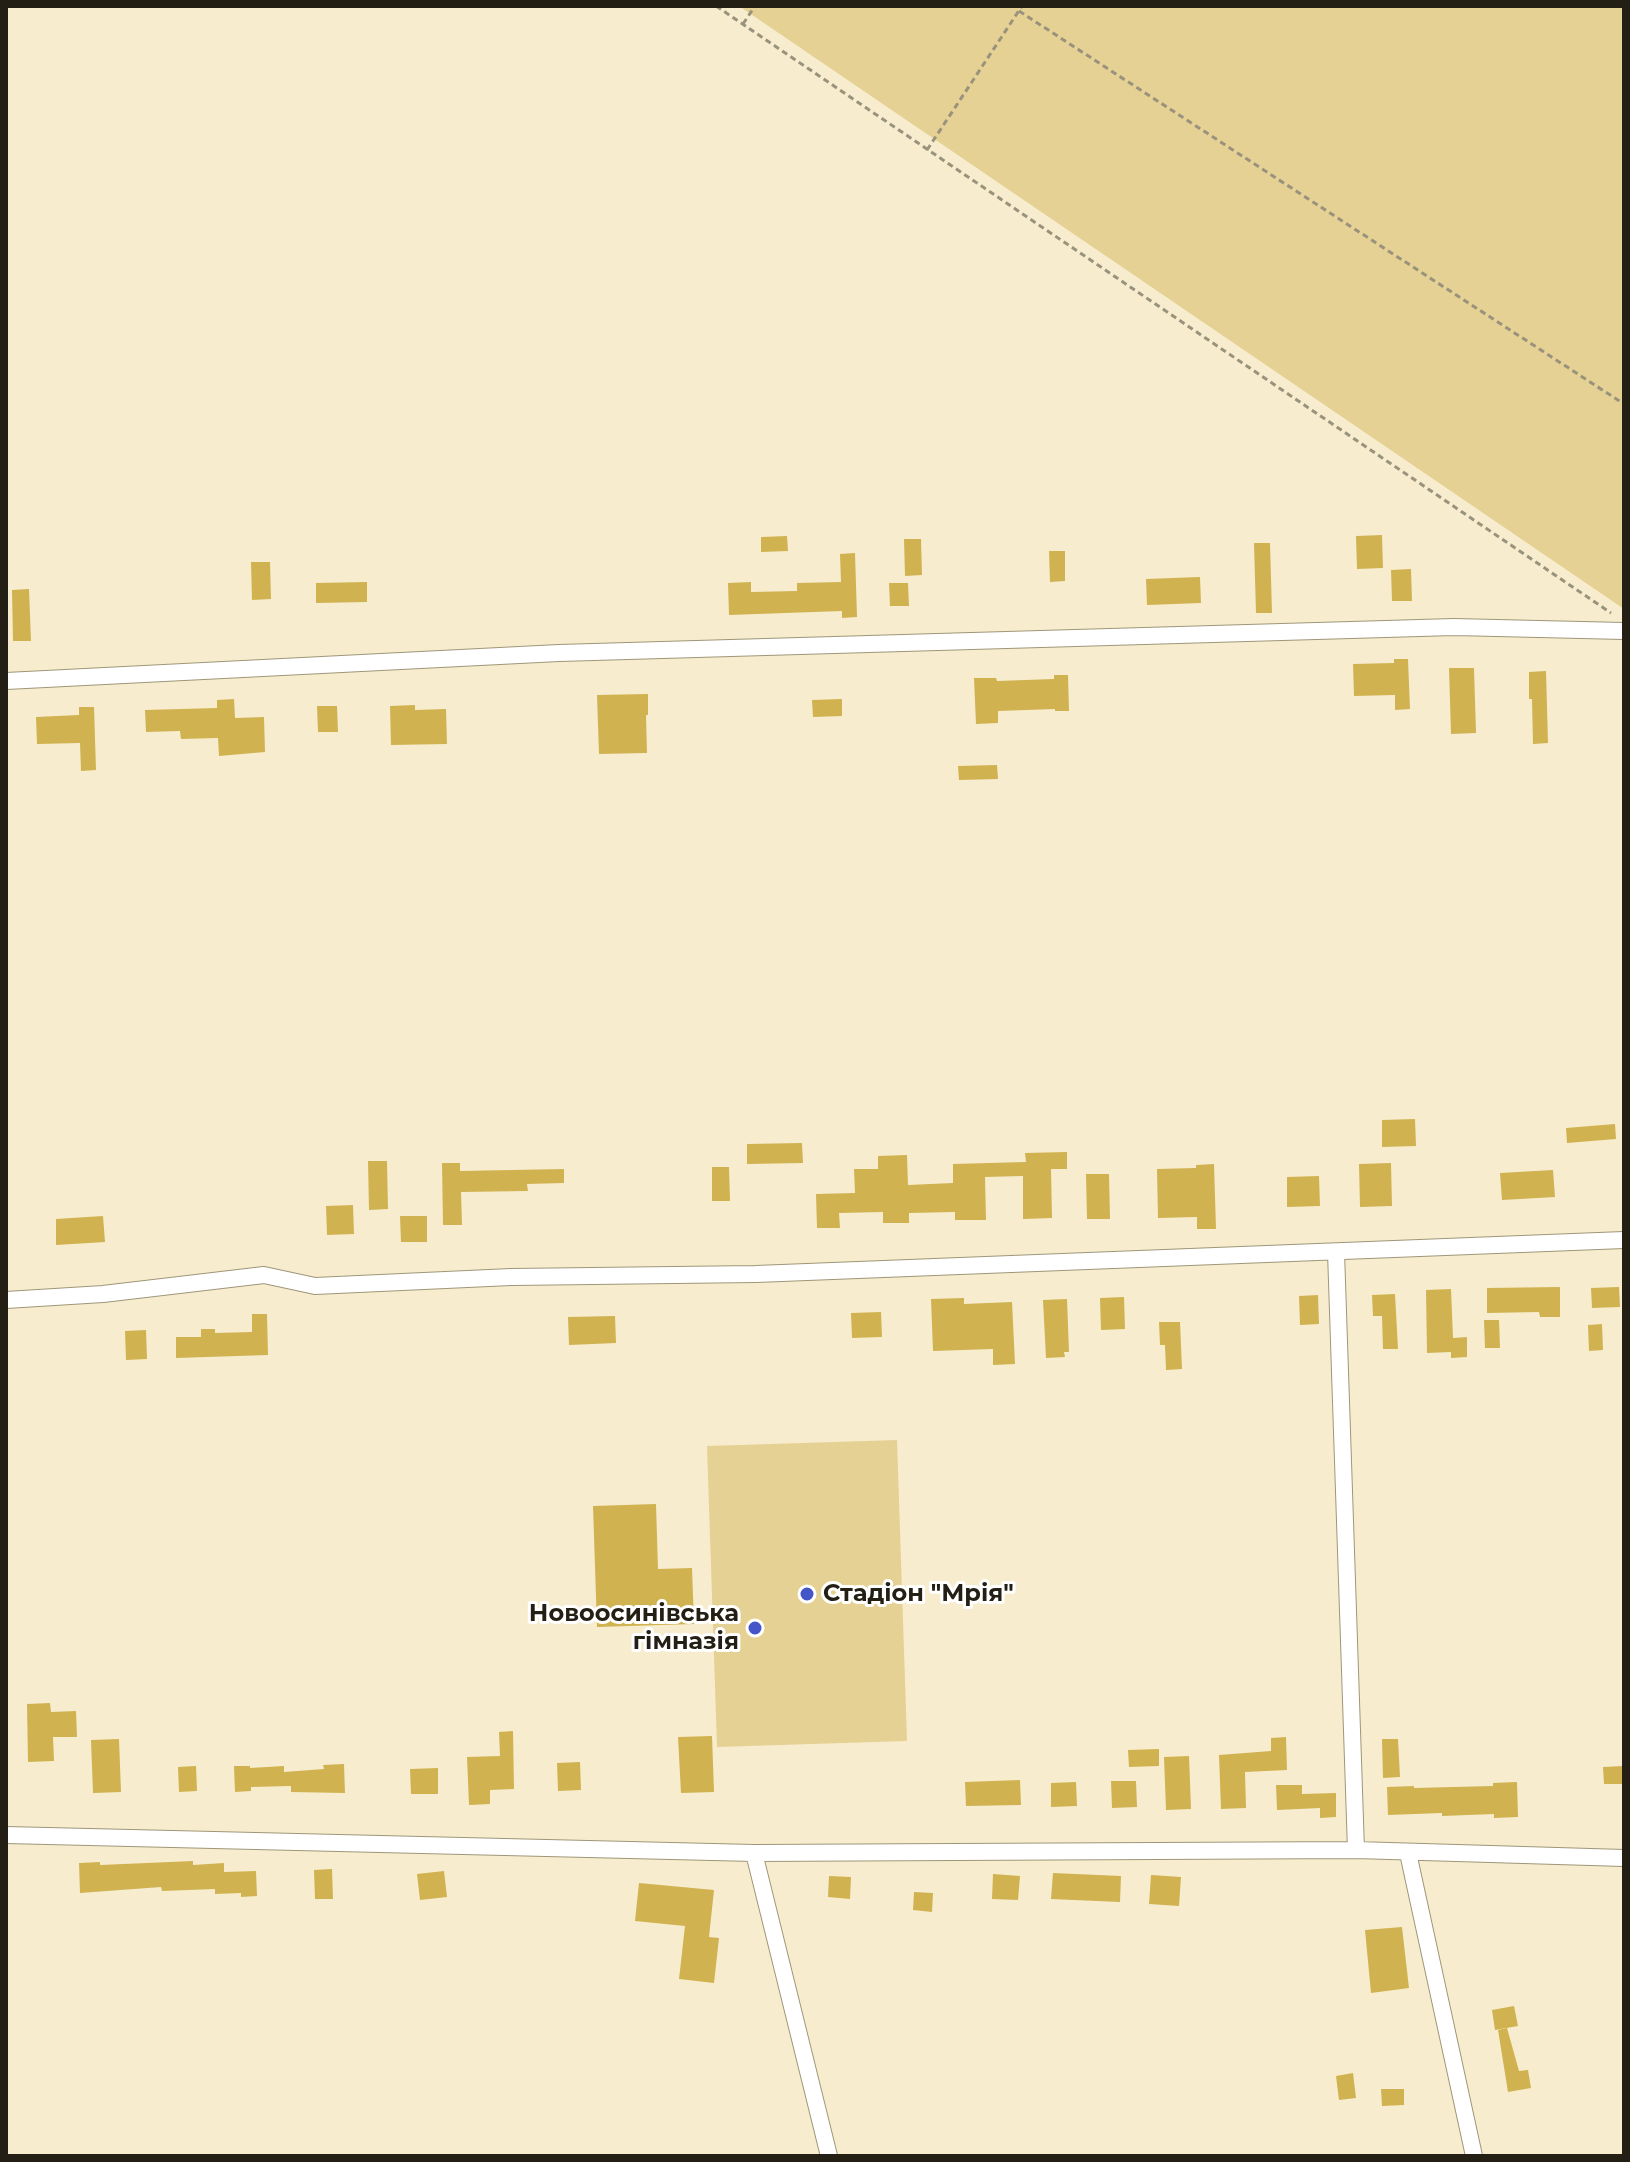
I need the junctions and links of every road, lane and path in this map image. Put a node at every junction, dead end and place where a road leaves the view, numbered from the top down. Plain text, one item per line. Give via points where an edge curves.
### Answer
1 (716, 6) edge
2 (755, 6) edge
3 (1022, 6) edge
4 (1019, 11) junction
5 (743, 24) junction
6 (927, 150) junction
7 (1624, 404) edge
8 (1611, 613) dead end
9 (1624, 631) edge
10 (6, 681) edge
11 (1624, 1240) edge
12 (1336, 1252) junction
13 (6, 1300) edge
14 (6, 1835) edge
15 (1356, 1850) junction
16 (754, 1853) junction
17 (1408, 1853) junction
18 (1624, 1858) edge
19 (829, 2156) edge
20 (1474, 2156) edge

1 - 5 path
2 - 5 path
3 - 4 path
4 - 6 path
4 - 7 path
5 - 6 path
6 - 8 path
9 - 10 street via 1454,627 559,653
11 - 12 street
12 - 13 street via 315,1286 264,1275
12 - 15 street
14 - 16 street
15 - 16 street
15 - 17 street
16 - 19 street
17 - 18 street
17 - 20 street

